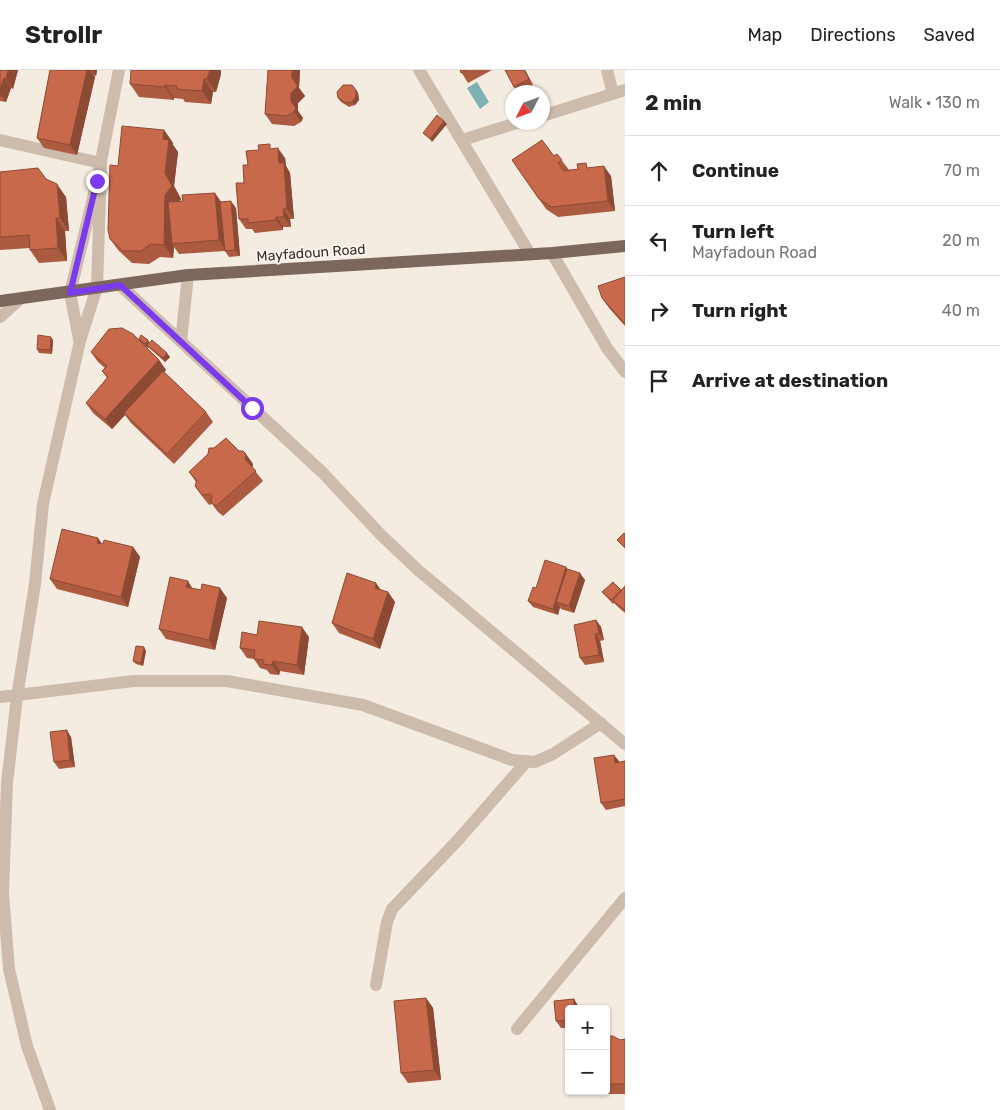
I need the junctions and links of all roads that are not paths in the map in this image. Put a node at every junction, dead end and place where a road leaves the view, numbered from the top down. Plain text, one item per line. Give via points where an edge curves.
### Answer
1 (119, 70) edge
2 (419, 70) edge
3 (607, 70) edge
4 (619, 92) edge
5 (550, 114) edge
6 (505, 127) edge
7 (0, 140) edge
8 (462, 140) junction
9 (101, 163) junction
10 (625, 246) edge
11 (530, 254) junction
12 (552, 254) junction
13 (188, 275) junction
14 (120, 285) junction
15 (98, 287) junction
16 (70, 293) junction
17 (20, 299) junction
18 (0, 301) edge
19 (0, 317) edge
20 (80, 341) junction
21 (181, 342) junction
22 (625, 372) edge
23 (0, 697) edge
24 (17, 697) junction
25 (601, 722) junction
26 (625, 744) edge
27 (527, 761) junction
28 (625, 898) edge
29 (376, 986) dead end
30 (516, 1029) dead end
31 (50, 1110) edge

1 - 9 street
2 - 8 street
3 - 4 street
4 - 5 street
6 - 8 street
7 - 9 street
8 - 11 street
9 - 15 street
9 - 16 street
10 - 12 main road, Mayfadoun Road
11 - 12 main road, Mayfadoun Road
11 - 13 main road, Mayfadoun Road
12 - 22 street via 607,348
13 - 14 main road, Mayfadoun Road
13 - 21 street
14 - 15 main road, Mayfadoun Road
14 - 21 street
15 - 16 main road, Mayfadoun Road
15 - 20 street
16 - 17 main road, Mayfadoun Road
16 - 20 street
17 - 18 main road, Mayfadoun Road
17 - 19 street
20 - 24 street via 43,504 35,584
21 - 25 street via 323,473 418,570
23 - 24 street
24 - 27 street via 134,681 227,681 363,705 512,760
24 - 31 street via 7,782 4,893 10,969 27,1046
25 - 26 street
25 - 27 street via 553,754 535,762
27 - 29 street via 392,909
28 - 30 street

